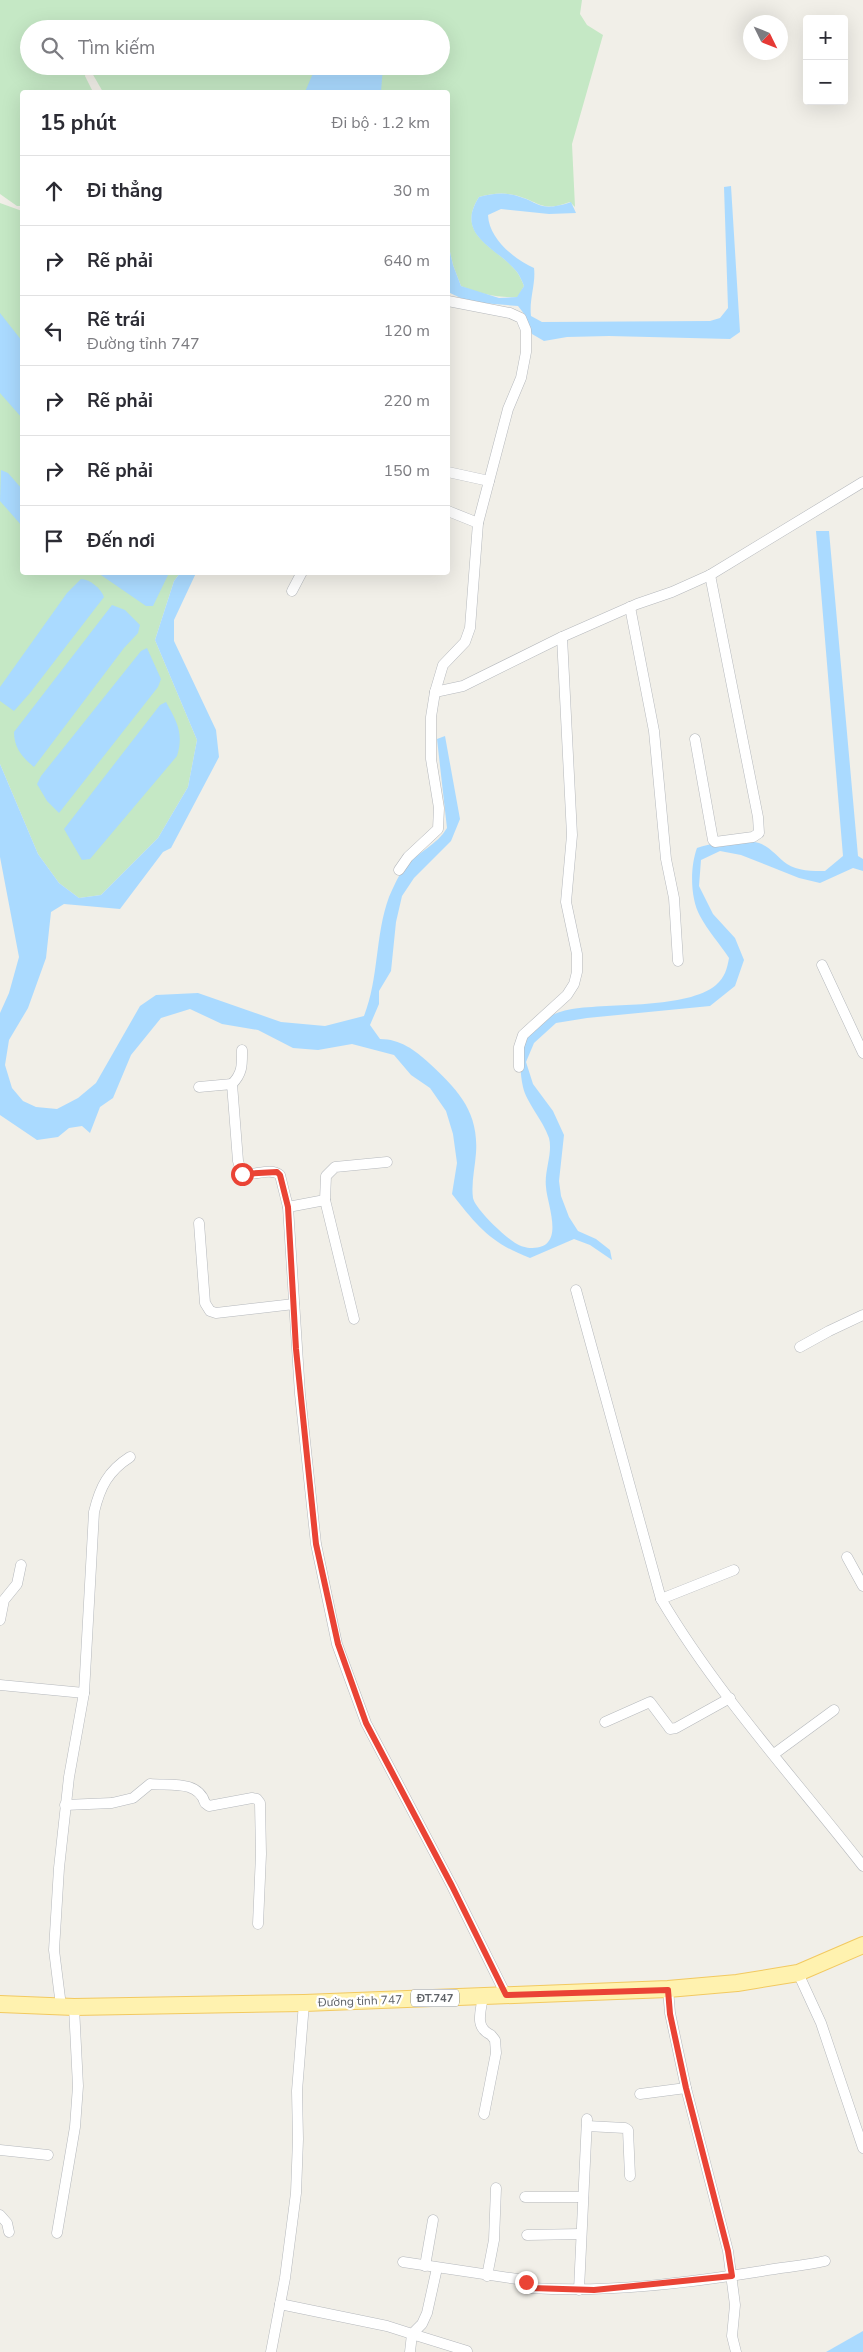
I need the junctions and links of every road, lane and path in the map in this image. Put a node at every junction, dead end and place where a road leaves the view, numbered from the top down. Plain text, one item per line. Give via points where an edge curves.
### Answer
1 (450, 301) edge
2 (450, 472) edge
3 (489, 481) junction
4 (863, 482) edge
5 (450, 512) edge
6 (478, 523) junction
7 (300, 575) edge
8 (710, 575) junction
9 (292, 591) dead end
10 (630, 607) junction
11 (562, 637) junction
12 (435, 692) junction
13 (695, 739) dead end
14 (399, 870) dead end
15 (678, 961) dead end
16 (822, 965) dead end
17 (242, 1050) dead end
18 (863, 1052) edge
19 (519, 1067) dead end
20 (232, 1084) junction
21 (199, 1087) dead end
22 (388, 1162) dead end
23 (325, 1200) junction
24 (288, 1207) junction
25 (200, 1223) dead end
26 (576, 1290) dead end
27 (294, 1304) junction
28 (863, 1315) edge
29 (354, 1319) dead end
30 (800, 1347) dead end
31 (130, 1457) dead end
32 (847, 1557) dead end
33 (21, 1565) dead end
34 (734, 1570) dead end
35 (863, 1586) edge
36 (661, 1599) junction
37 (0, 1620) edge
38 (0, 1685) edge
39 (84, 1693) junction
40 (730, 1698) junction
41 (834, 1710) dead end
42 (605, 1722) dead end
43 (774, 1754) junction
44 (65, 1805) junction
45 (863, 1866) edge
46 (258, 1924) dead end
47 (863, 1945) edge
48 (798, 1973) junction
49 (668, 1990) junction
50 (506, 1995) junction
51 (483, 1996) junction
52 (0, 2004) edge
53 (304, 2004) junction
54 (67, 2006) junction
55 (686, 2088) junction
56 (640, 2094) dead end
57 (484, 2114) dead end
58 (863, 2148) edge
59 (0, 2150) edge
60 (48, 2155) dead end
61 (630, 2176) dead end
62 (496, 2188) dead end
63 (525, 2197) dead end
64 (583, 2197) junction
65 (0, 2215) edge
66 (433, 2220) dead end
67 (8, 2232) dead end
68 (57, 2233) dead end
69 (581, 2234) junction
70 (527, 2235) dead end
71 (826, 2261) dead end
72 (403, 2262) dead end
73 (425, 2266) junction
74 (436, 2268) junction
75 (487, 2276) junction
76 (732, 2276) junction
77 (578, 2290) junction
78 (280, 2304) junction
79 (412, 2334) junction
80 (467, 2351) edge
81 (271, 2352) edge
82 (410, 2352) edge
83 (736, 2352) edge

1 - 3 street via 510,313 521,318 526,330 521,378 508,408
2 - 3 street
3 - 6 street
4 - 8 street
5 - 6 street
6 - 12 street via 470,628 466,642 443,665
7 - 9 street
8 - 10 street
8 - 13 street via 758,817 758,833 753,837 713,840
10 - 11 street
10 - 15 street via 654,731 666,859 674,898
11 - 12 street via 463,686
11 - 19 street via 572,834 566,902 577,954 577,972 567,995 523,1035
12 - 14 street via 431,718 438,829
16 - 18 street
17 - 20 street via 242,1069
20 - 21 street
20 - 24 street via 240,1170 247,1174 277,1172
22 - 23 street via 335,1167 326,1176
23 - 24 street
23 - 29 street
24 - 27 street
25 - 27 street via 205,1303 210,1312
26 - 36 street
27 - 50 street via 316,1544 338,1644 366,1723
28 - 30 street
31 - 39 street via 102,1484 94,1512
32 - 35 street
33 - 37 street via 17,1584 4,1600
34 - 36 street
36 - 40 street
38 - 39 street
39 - 44 street
40 - 42 street via 676,1728 670,1729 650,1702
40 - 43 street
41 - 43 street
43 - 45 street
44 - 46 street via 112,1803 133,1798 150,1784 193,1787 209,1806 257,1799 260,1803 261,1854
44 - 54 street via 54,1950
47 - 48 main road, Đường tỉnh 747 / ĐT.747
48 - 49 main road, Đường tỉnh 747 / ĐT.747
48 - 58 street via 821,2023
49 - 50 main road, Đường tỉnh 747 / ĐT.747
49 - 55 street
50 - 51 main road, Đường tỉnh 747 / ĐT.747
51 - 53 main road, Đường tỉnh 747 / ĐT.747
51 - 57 street via 480,2024 484,2032 492,2035 496,2045
52 - 54 main road, Đường tỉnh 747 / ĐT.747
53 - 54 main road, Đường tỉnh 747 / ĐT.747
53 - 78 street via 297,2091 296,2193
54 - 68 street via 78,2086
55 - 56 street
55 - 76 street
59 - 60 street
61 - 64 street via 628,2130 587,2123
62 - 75 street via 494,2240
63 - 64 street
64 - 69 street
65 - 67 street via 7,2223
66 - 73 street
69 - 70 street
69 - 77 street
71 - 76 street
72 - 73 street
73 - 74 street
74 - 75 street
74 - 79 street via 427,2313
75 - 77 street via 517,2279 531,2288
76 - 77 street
76 - 83 street via 735,2305 732,2336
78 - 79 street
78 - 81 street
79 - 80 street
79 - 82 street

